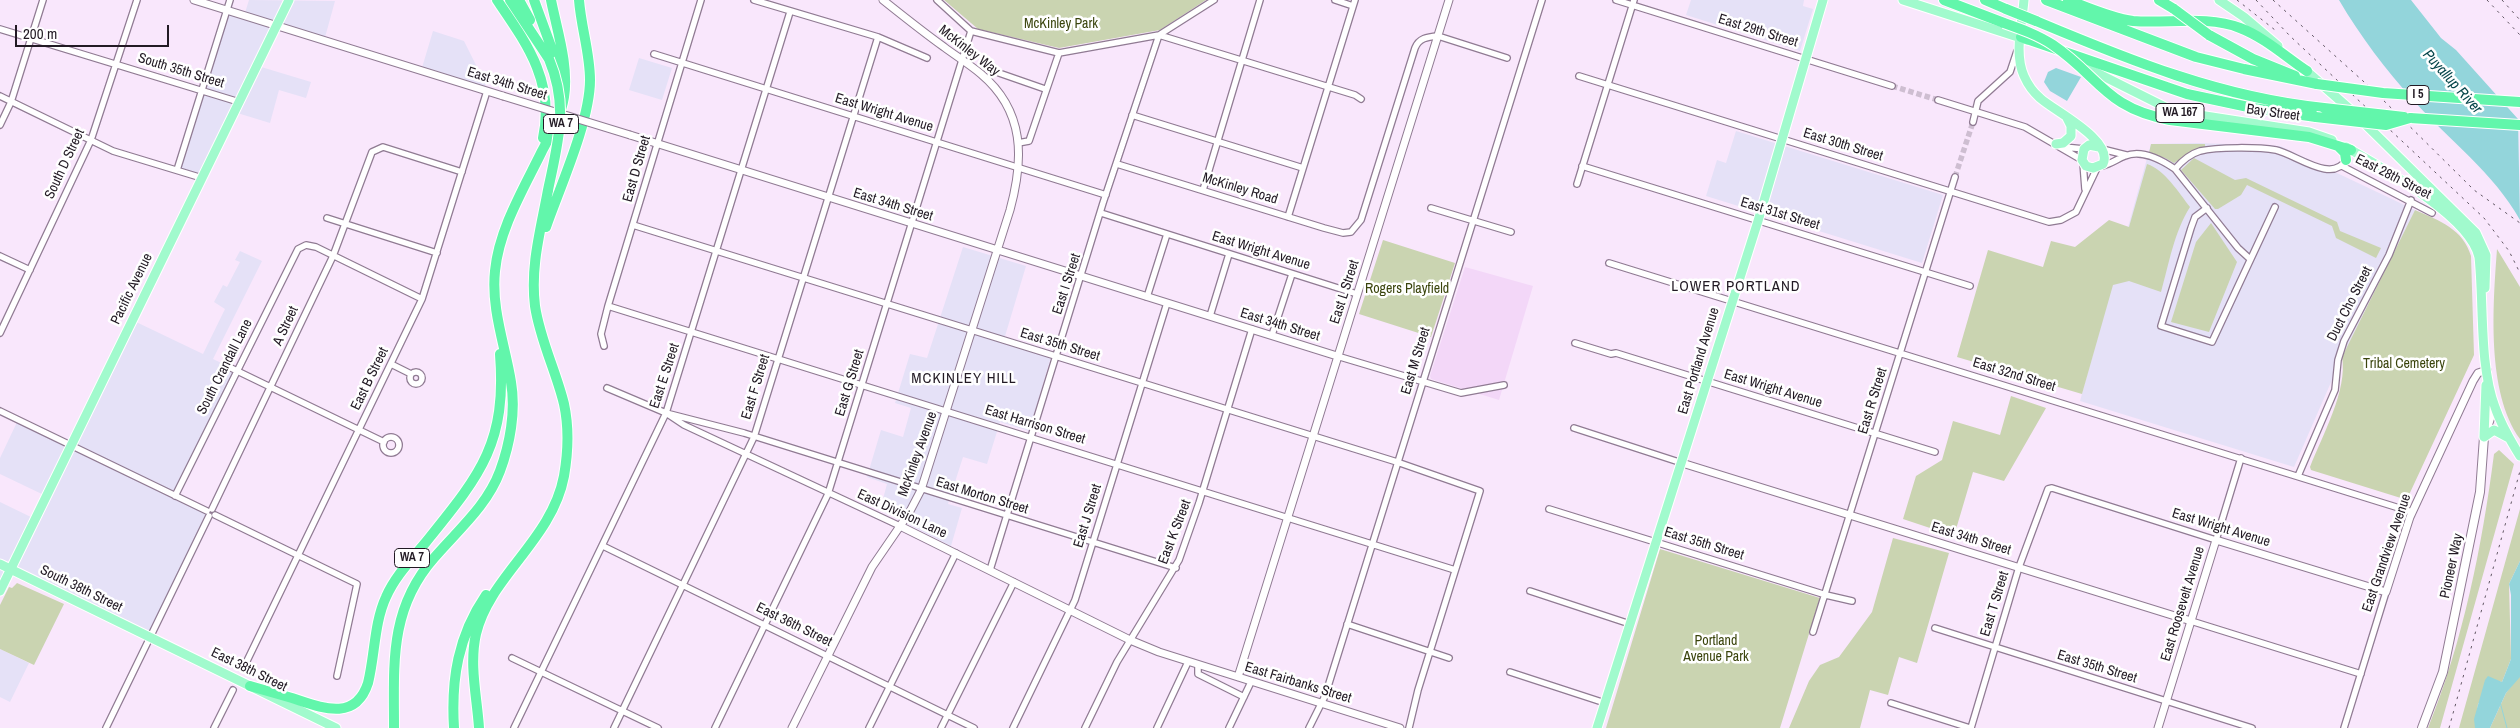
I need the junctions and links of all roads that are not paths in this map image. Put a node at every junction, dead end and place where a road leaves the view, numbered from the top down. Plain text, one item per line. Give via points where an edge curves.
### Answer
1 (43, 0) edge
2 (137, 0) edge
3 (194, 0) edge
4 (230, 0) edge
5 (289, 0) edge
6 (496, 0) edge
7 (510, 0) edge
8 (519, 0) edge
9 (534, 0) edge
10 (551, 0) edge
11 (579, 0) edge
12 (702, 0) edge
13 (754, 0) edge
14 (883, 0) edge
15 (937, 0) edge
16 (1214, 0) edge
17 (1260, 0) edge
18 (1335, 0) edge
19 (1448, 0) edge
20 (1542, 0) edge
21 (1616, 0) edge
22 (1903, 0) edge
23 (1944, 0) edge
24 (1985, 0) edge
25 (2024, 0) edge
26 (2046, 0) edge
27 (2068, 0) edge
28 (2159, 0) edge
29 (2219, 0) edge
30 (1823, 1) edge
31 (1633, 2) edge
32 (1354, 3) edge
33 (226, 10) junction
34 (790, 12) junction
35 (277, 26) junction
36 (0, 29) edge
37 (532, 30) junction
38 (971, 31) junction
39 (1159, 35) junction
40 (878, 36) junction
41 (1438, 36) junction
42 (2021, 37) junction
43 (31, 38) junction
44 (1059, 53) junction
45 (654, 54) dead end
46 (927, 58) dead end
47 (1507, 58) dead end
48 (962, 60) junction
49 (1242, 60) junction
50 (1806, 60) junction
51 (682, 63) junction
52 (117, 64) junction
53 (2307, 71) junction
54 (999, 74) dead end
55 (1579, 76) dead end
56 (2317, 84) junction
57 (1608, 85) junction
58 (1892, 86) tunnel mouth
59 (1327, 87) junction
60 (1046, 89) junction
61 (768, 90) junction
62 (201, 91) junction
63 (487, 91) junction
64 (0, 96) edge
65 (1361, 99) dead end
66 (1938, 100) tunnel mouth
67 (11, 102) junction
68 (239, 102) junction
69 (2520, 102) edge
70 (1977, 109) junction
71 (2063, 114) junction
72 (1132, 115) junction
73 (852, 116) junction
74 (2410, 118) junction
75 (1973, 122) tunnel mouth
76 (2076, 124) junction
77 (0, 125) edge
78 (2520, 125) edge
79 (543, 138) junction
80 (91, 140) junction
81 (1782, 140) junction
82 (1217, 141) junction
83 (937, 142) junction
84 (1018, 143) junction
85 (2332, 143) junction
86 (657, 144) junction
87 (2056, 144) junction
88 (2101, 148) junction
89 (2084, 149) junction
90 (2351, 150) junction
91 (2126, 155) junction
92 (2361, 156) junction
93 (2082, 162) junction
94 (2344, 163) junction
95 (1117, 164) junction
96 (1582, 166) junction
97 (2098, 167) junction
98 (1020, 168) junction
99 (1303, 168) junction
100 (2175, 169) junction
101 (177, 170) junction
102 (742, 171) junction
103 (462, 172) junction
104 (1955, 177) tunnel mouth
105 (202, 178) junction
106 (526, 184) junction
107 (1577, 184) dead end
108 (1203, 190) junction
109 (2085, 190) junction
110 (1951, 192) junction
111 (1106, 195) junction
112 (827, 197) junction
113 (2412, 200) junction
114 (2275, 207) dead end
115 (1432, 208) dead end
116 (2207, 208) junction
117 (1101, 213) junction
118 (2432, 213) dead end
119 (1288, 217) junction
120 (327, 218) dead end
121 (1758, 220) junction
122 (1473, 221) junction
123 (345, 224) junction
124 (912, 224) junction
125 (633, 225) junction
126 (1512, 232) dead end
127 (1167, 234) junction
128 (997, 250) junction
129 (717, 251) junction
130 (437, 253) junction
131 (1229, 254) junction
132 (0, 256) edge
133 (334, 256) junction
134 (2250, 259) junction
135 (534, 261) junction
136 (1609, 262) dead end
137 (30, 270) junction
138 (1927, 273) junction
139 (1292, 274) junction
140 (1083, 275) junction
141 (802, 278) junction
142 (1970, 286) dead end
143 (1357, 294) junction
144 (1147, 297) junction
145 (422, 298) junction
146 (1733, 301) junction
147 (1167, 303) junction
148 (888, 304) junction
149 (608, 306) junction
150 (2483, 308) junction
151 (497, 316) junction
152 (1210, 316) junction
153 (1252, 329) junction
154 (972, 330) junction
155 (692, 332) junction
156 (0, 333) edge
157 (1272, 336) junction
158 (1575, 343) dead end
159 (604, 346) dead end
160 (1901, 354) junction
161 (1338, 356) junction
162 (1056, 357) junction
163 (777, 358) junction
164 (391, 364) junction
165 (229, 366) dead end
166 (236, 370) junction
167 (2487, 370) junction
168 (411, 374) dead end
169 (1422, 381) junction
170 (1707, 382) junction
171 (1143, 383) junction
172 (862, 384) junction
173 (1504, 385) dead end
174 (271, 387) junction
175 (606, 388) dead end
176 (2494, 406) junction
177 (1228, 409) junction
178 (0, 411) edge
179 (947, 411) junction
180 (666, 413) junction
181 (1574, 428) dead end
182 (360, 429) junction
183 (1876, 434) junction
184 (1313, 436) junction
185 (754, 437) junction
186 (2484, 437) junction
187 (1032, 438) junction
188 (2510, 439) junction
189 (384, 442) dead end
190 (71, 445) junction
191 (1936, 452) dead end
192 (746, 454) junction
193 (2520, 456) edge
194 (2241, 458) junction
195 (1397, 462) junction
196 (1682, 463) junction
197 (838, 464) junction
198 (1118, 464) junction
199 (2298, 476) junction
200 (2048, 489) joint
201 (921, 490) junction
202 (1203, 490) junction
203 (828, 494) junction
204 (175, 496) junction
205 (1549, 509) dead end
206 (2412, 512) junction
207 (211, 513) junction
208 (1851, 515) junction
209 (1007, 517) junction
210 (1287, 517) junction
211 (900, 526) junction
212 (538, 536) junction
213 (2216, 540) junction
214 (1093, 543) junction
215 (1372, 543) junction
216 (1656, 543) junction
217 (603, 546) junction
218 (956, 553) junction
219 (298, 555) junction
220 (0, 564) edge
221 (2019, 567) junction
222 (1176, 568) junction
223 (10, 570) junction
224 (990, 570) junction
225 (1455, 570) junction
226 (1014, 582) junction
227 (683, 585) junction
228 (0, 591) edge
229 (1530, 591) dead end
230 (2386, 592) junction
231 (1826, 596) junction
232 (1852, 601) dead end
233 (1071, 611) junction
234 (2191, 621) junction
235 (765, 624) junction
236 (1347, 624) junction
237 (1630, 624) junction
238 (1935, 628) dead end
239 (1813, 632) dead end
240 (150, 638) junction
241 (1130, 640) junction
242 (1994, 648) junction
243 (1430, 650) junction
244 (828, 655) junction
245 (512, 658) dead end
246 (1449, 658) dead end
247 (1188, 662) junction
248 (245, 665) dead end
249 (1198, 666) junction
250 (542, 672) junction
251 (1510, 672) dead end
252 (2361, 674) junction
253 (336, 676) dead end
254 (1238, 677) junction
255 (1251, 682) junction
256 (250, 686) junction
257 (889, 686) junction
258 (233, 690) dead end
259 (1244, 697) junction
260 (2166, 701) junction
261 (1605, 703) junction
262 (1891, 703) dead end
263 (1322, 704) junction
264 (622, 711) junction
265 (947, 715) junction
266 (106, 728) edge
267 (214, 728) edge
268 (336, 728) edge
269 (394, 728) edge
270 (454, 728) edge
271 (479, 728) edge
272 (514, 728) edge
273 (614, 728) edge
274 (658, 728) edge
275 (715, 728) edge
276 (792, 728) edge
277 (869, 728) edge
278 (941, 728) edge
279 (974, 728) edge
280 (1013, 728) edge
281 (1085, 728) edge
282 (1157, 728) edge
283 (1229, 728) edge
284 (1309, 728) edge
285 (1400, 728) edge
286 (1409, 728) edge
287 (1597, 728) edge
288 (1970, 728) edge
289 (2158, 728) edge
290 (2252, 728) edge
291 (2344, 728) edge
292 (2422, 728) edge

1 - 43 street
2 - 52 street, South D Street
3 - 33 street, East 34th Street
4 - 33 street
5 - 35 main road, Pacific Avenue
6 - 79 highway via 530,50 540,74 547,111
7 - 37 highway
8 - 37 highway
9 - 79 highway via 553,52 557,80 557,95
10 - 106 highway via 565,79 564,98 558,119
11 - 135 highway via 590,93 581,129
12 - 51 street, East D Street
13 - 34 street
14 - 48 street, McKinley Way
15 - 38 street
16 - 39 street
17 - 49 street
18 - 32 street
19 - 41 street, East L Street
20 - 122 street, East M Street
21 - 31 street, East 29th Street
22 - 42 main road
23 - 85 highway, bridge via 2032,33 2053,45 2120,103 2142,114 2299,135
24 - 74 highway, I 5, bridge via 2192,81 2274,102
25 - 42 main road
26 - 56 highway, I 5 via 2196,57
27 - 53 highway via 2127,20 2211,22 2240,28
28 - 56 highway, bridge via 2241,54
29 - 53 main road, Bay Street via 2259,28
30 - 50 main road, East Portland Avenue
31 - 50 street, East 29th Street
31 - 57 street
32 - 59 street
33 - 35 street, East 34th Street
33 - 62 street
34 - 40 street
34 - 61 street, East E Street
35 - 63 street, East 34th Street
35 - 68 main road, Pacific Avenue
36 - 43 street, South 35th Street
37 - 135 highway, WA 7, bridge via 549,59 559,91 562,121
38 - 44 street
38 - 48 street, East G Street
39 - 44 street
39 - 49 street
39 - 72 street, East I Street
40 - 46 street
40 - 73 street, East F Street
41 - 47 street
41 - 119 street, McKinley Road via 1422,39 1415,48 1361,220 1355,230 1342,233
41 - 143 street, East L Street
42 - 70 street via 2010,72 1988,92
42 - 71 main road via 2020,64 2028,84 2040,99
42 - 74 highway, bridge via 2152,83 2229,104 2386,125
42 - 90 main road, Bay Street / WA 167 via 2173,111 2309,132
43 - 52 street, South 35th Street
43 - 67 street
44 - 60 street
45 - 51 street, East Wright Avenue
48 - 83 street, East G Street
48 - 84 street, McKinley Way via 990,82 1004,99
49 - 59 street
49 - 82 street
50 - 58 street, East 29th Street
50 - 81 main road, East Portland Avenue
51 - 61 street, East Wright Avenue
51 - 86 street, East D Street
52 - 62 street, South 35th Street
52 - 80 street, South D Street
53 - 150 main road, Bay Street / WA 167 via 2383,140 2477,234 2486,263
54 - 60 street
55 - 57 street, East 30th Street
56 - 69 highway, I 5, bridge via 2383,93
57 - 81 street, East 30th Street
57 - 96 street
59 - 65 street
59 - 99 street
60 - 84 street via 1029,141
61 - 73 street, East Wright Avenue
61 - 102 street, East E Street
62 - 68 street, South 35th Street
62 - 101 street
63 - 86 street, East 34th Street, bridge
63 - 103 street, East B Street
64 - 67 street
66 - 70 street
67 - 77 street
67 - 80 street
68 - 105 main road, Pacific Avenue
70 - 75 street
70 - 87 street
71 - 76 main road
71 - 87 main road via 2071,126 2071,134 2067,141
72 - 82 street
72 - 95 street, East I Street
73 - 83 street, East Wright Avenue
73 - 112 street, East F Street
74 - 78 highway, I 5
76 - 88 main road
76 - 89 main road
79 - 106 highway
80 - 101 street via 113,151
80 - 137 street, South D Street
81 - 110 street, East 30th Street
81 - 121 main road, East Portland Avenue
82 - 99 street
82 - 108 street
83 - 98 street, East Wright Avenue
83 - 124 street, East G Street
84 - 98 street, McKinley Way
85 - 90 highway
85 - 94 highway via 2344,151
86 - 102 street, East 34th Street
86 - 125 street, East D Street
87 - 89 street
87 - 93 street
88 - 89 main road via 2093,145
88 - 91 street
88 - 97 main road via 2104,160
89 - 93 main road
90 - 92 main road, Bay Street / WA 167
91 - 97 street
91 - 100 street via 2163,160
92 - 94 main road via 2352,156
92 - 150 main road, Bay Street / WA 167 via 2434,203 2465,231 2478,253
93 - 97 main road via 2089,168
93 - 109 street, East 30th Street
94 - 100 street via 2333,170 2274,150 2221,150 2192,154
94 - 113 street, East 28th Street via 2350,171
95 - 108 street, McKinley Road
95 - 111 street, East I Street
96 - 107 street
96 - 121 street, East 31st Street
97 - 109 street, East 30th Street
98 - 111 street, East Wright Avenue
98 - 128 street, McKinley Avenue
99 - 119 street
100 - 116 street
101 - 105 street
102 - 112 street, East 34th Street
102 - 129 street, East E Street
103 - 123 street, A Street via 385,148 374,150 367,161
103 - 130 street, East B Street
104 - 110 street, East R Street
105 - 190 main road, Pacific Avenue
106 - 151 highway, WA 7 via 496,261
108 - 119 street, McKinley Road
109 - 110 street, East 30th Street via 2076,212 2062,220 2049,222
110 - 138 street, East R Street
111 - 117 street, East I Street
112 - 124 street, East 34th Street
112 - 141 street, East F Street
113 - 118 street, East 28th Street
113 - 199 street, Duct Cho Street via 2389,254 2344,341 2334,390
114 - 134 street
115 - 122 street
116 - 134 street
116 - 134 street via 2195,218 2191,228 2161,326 2212,342
117 - 127 street, East Wright Avenue
117 - 140 street, East I Street
120 - 123 street
121 - 138 street, East 31st Street
121 - 146 main road, East Portland Avenue
122 - 126 street
122 - 169 street, East M Street
123 - 130 street
123 - 133 street, A Street
124 - 128 street, East 34th Street
124 - 148 street, East G Street
125 - 129 street, East 35th Street
125 - 149 street, East D Street
127 - 131 street, East Wright Avenue
127 - 144 street
128 - 140 street, East 34th Street
128 - 154 street, McKinley Avenue
129 - 141 street, East 35th Street
129 - 155 street, East E Street
130 - 145 street, East B Street
131 - 139 street, East Wright Avenue
131 - 152 street
132 - 137 street
133 - 145 street
133 - 166 street, South Crandall Lane via 312,246 298,249
133 - 174 street, A Street
135 - 212 highway, WA 7 via 535,308 564,405 567,444 560,491
136 - 146 street, East 32nd Street
137 - 156 street, South D Street
138 - 142 street, East 31st Street
138 - 160 street, East R Street
139 - 143 street, East Wright Avenue
139 - 157 street
140 - 144 street, East 34th Street
140 - 162 street, East I Street
141 - 148 street, East 35th Street
141 - 163 street, East F Street
143 - 161 street, East L Street
144 - 147 street, East 34th Street
145 - 164 street, East B Street
146 - 160 street, East 32nd Street
146 - 170 main road, East Portland Avenue
147 - 152 street, East 34th Street
147 - 171 street, East J Street
148 - 154 street, East 35th Street
148 - 172 street, East G Street
149 - 155 street, East Harrison Street
149 - 159 street, East D Street via 601,334
150 - 167 main road, Bay Street / WA 167
151 - 256 highway, WA 7 via 502,395 494,440 475,477 386,597 363,695 351,705 329,710
151 - 269 highway via 512,385 512,423 506,455 492,489 424,570 407,599 396,639
152 - 153 street, East 34th Street
153 - 157 street, East 34th Street
153 - 177 street, East K Street
154 - 162 street, East 35th Street
154 - 179 street, McKinley Avenue
155 - 163 street, East Harrison Street
155 - 180 street, East E Street
157 - 161 street, East 34th Street
158 - 170 street, East Wright Avenue
160 - 183 street, East R Street
160 - 194 street, East 32nd Street
161 - 169 street, East 34th Street
161 - 184 street, East L Street
162 - 171 street, East 35th Street
162 - 187 street, East I Street
163 - 172 street, East Harrison Street
163 - 185 street, East F Street
164 - 168 street
164 - 182 street, East B Street
165 - 166 street
166 - 174 street
166 - 204 street, South Crandall Lane
167 - 176 main road, WA 167
167 - 186 main road
167 - 206 street, East Grandview Avenue via 2478,373 2473,381
169 - 173 street, East 34th Street via 1460,393
169 - 195 street, East M Street
170 - 183 street, East Wright Avenue
170 - 196 main road, East Portland Avenue
171 - 177 street, East 35th Street
171 - 198 street, East J Street
172 - 179 street, East Harrison Street
172 - 197 street, East G Street
174 - 182 street
174 - 207 street, A Street
175 - 180 street, East Division Lane
176 - 186 main road, Pioneer Way
176 - 188 main road, WA 167
177 - 184 street, East 35th Street
177 - 202 street, East K Street
178 - 190 street
179 - 187 street, East Harrison Street
179 - 201 street, McKinley Avenue
180 - 185 street, East Morton Street
180 - 192 street, East Division Lane
180 - 217 street, East E Street
181 - 196 street, East 34th Street
182 - 189 street
182 - 219 street, East B Street
183 - 191 street, East Wright Avenue
183 - 208 street, East R Street
184 - 195 street, East 35th Street
184 - 210 street, East L Street
185 - 192 street, East F Street
185 - 197 street, East Morton Street
186 - 188 main road via 2494,430
186 - 292 main road, Pioneer Way via 2480,492 2443,672
187 - 198 street, East Harrison Street
187 - 209 street, East I Street
188 - 193 main road, WA 167
190 - 204 street
190 - 223 main road, Pacific Avenue
192 - 203 street, East Division Lane
192 - 227 street, East F Street
194 - 199 street, East 32nd Street
194 - 213 street, East Roosevelt Avenue
195 - 215 street, East M Street
195 - 225 street, East 35th Street via 1480,491
196 - 208 street, East 34th Street
196 - 216 main road, East Portland Avenue
197 - 201 street, East Morton Street
197 - 203 street, East G Street
198 - 202 street, East Harrison Street
198 - 214 street, East J Street
199 - 206 street, East 32nd Street
200 - 213 street, East Wright Avenue
200 - 221 street, East T Street
201 - 209 street, East Morton Street
201 - 211 street, McKinley Avenue
202 - 210 street, East Harrison Street
202 - 222 street, East K Street
203 - 211 street, East Division Lane
203 - 235 street, East G Street
204 - 207 street
205 - 216 street, East 35th Street
206 - 230 street, East Grandview Avenue
207 - 219 street
207 - 240 street, A Street
208 - 221 street, East 34th Street
208 - 231 street, East R Street
209 - 214 street, East Morton Street
209 - 224 street, East I Street
210 - 215 street, East Harrison Street
210 - 254 street, East L Street
211 - 218 street, East Division Lane
211 - 244 street, McKinley Avenue via 872,567
212 - 270 highway, WA 7 via 489,591 472,621 456,663
212 - 271 highway via 488,603 476,632 473,662
213 - 230 street, East Wright Avenue
213 - 234 street, East Roosevelt Avenue
214 - 222 street, East Morton Street
214 - 233 street, East J Street
215 - 225 street, East Harrison Street
215 - 236 street, East M Street
216 - 231 street, East 35th Street
216 - 237 main road, East Portland Avenue
217 - 227 street, East 36th Street
217 - 250 street, East E Street
218 - 224 street, East Division Lane
218 - 257 street
219 - 248 street, East B Street
219 - 253 street via 357,584
220 - 223 main road, South 38th Street / WA 7
221 - 234 street, East 34th Street
221 - 242 street, East T Street
222 - 241 street, East K Street
223 - 228 main road, Pacific Avenue
223 - 240 main road, South 38th Street / WA 7
224 - 226 street, East Division Lane
225 - 243 street
226 - 233 street, East Division Lane
226 - 265 street
227 - 235 street, East 36th Street
227 - 264 street, East F Street
229 - 237 street
230 - 252 street, East Grandview Avenue
231 - 232 street, East 35th Street
231 - 239 street, East R Street
233 - 241 street, East Division Lane
233 - 280 street, East J Street
234 - 252 street, East 34th Street
234 - 260 street, East Roosevelt Avenue
235 - 244 street, East 36th Street
235 - 275 street, East G Street
236 - 243 street
236 - 263 street, East M Street
237 - 261 main road, East Portland Avenue
238 - 242 street, East 35th Street
240 - 256 main road, East 38th Street / WA 7
240 - 266 street, A Street
241 - 247 street, East Division Lane
241 - 281 street, East K Street
242 - 260 street, East 35th Street
242 - 288 street, East T Street
243 - 246 street
243 - 286 street
244 - 257 street, East 36th Street
244 - 276 street, McKinley Avenue
245 - 250 street
247 - 249 street, East Fairbanks Street
247 - 282 street
249 - 254 street, East Fairbanks Street
249 - 259 street via 1198,674
250 - 264 street
250 - 272 street, East E Street
251 - 261 street
252 - 291 street, East Grandview Avenue
254 - 255 street, East Fairbanks Street
255 - 259 street
255 - 263 street, East Fairbanks Street
256 - 268 main road, East 38th Street / WA 7
257 - 265 street, East 36th Street
257 - 277 street
258 - 267 street
259 - 283 street
260 - 289 street, East Roosevelt Avenue
260 - 290 street, East 35th Street
261 - 287 main road, East Portland Avenue
262 - 288 street
263 - 284 street, East M Street
263 - 285 street, East Fairbanks Street
264 - 273 street, East F Street
264 - 274 street
265 - 278 street
265 - 279 street, East 36th Street

